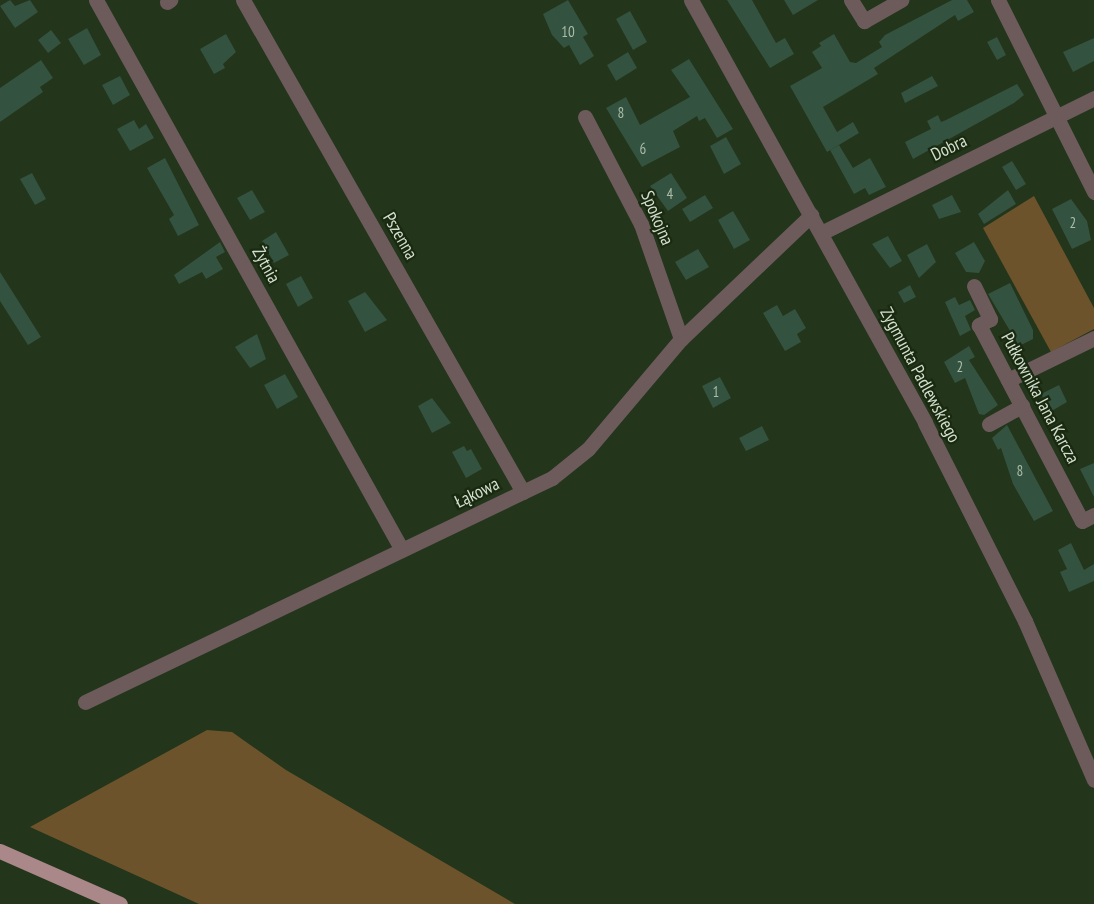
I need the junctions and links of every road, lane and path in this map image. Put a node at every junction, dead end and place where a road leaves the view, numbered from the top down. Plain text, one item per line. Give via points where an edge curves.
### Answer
1 (96, 0) edge
2 (243, 0) edge
3 (691, 0) edge
4 (851, 0) edge
5 (901, 0) edge
6 (998, 0) edge
7 (1094, 98) edge
8 (585, 117) dead end
9 (1056, 117) junction
10 (1094, 192) edge
11 (811, 215) junction
12 (821, 233) junction
13 (974, 286) dead end
14 (1094, 338) edge
15 (681, 339) junction
16 (1008, 380) junction
17 (1022, 406) junction
18 (989, 424) dead end
19 (523, 492) junction
20 (1088, 518) edge
21 (402, 550) junction
22 (85, 702) dead end
23 (1094, 780) edge
24 (0, 851) edge
25 (120, 904) edge

1 - 21 street, Żytnia
2 - 19 street, Pszenna
3 - 11 street, Zygmunta Padlewskiego
4 - 5 street via 864,21
6 - 9 street
7 - 9 street, Dobra
8 - 15 street, Spokojna via 642,224
9 - 10 street
9 - 12 street, Dobra
11 - 12 street, Zygmunta Padlewskiego
11 - 15 street, Łąkowa
12 - 23 street, Zygmunta Padlewskiego via 1025,621
13 - 16 street, Pułkownika Jana Karcza via 990,319 979,325
14 - 16 street
15 - 19 street, Łąkowa via 588,449 552,478
16 - 17 street, Pułkownika Jana Karcza
17 - 18 street
17 - 20 street, Pułkownika Jana Karcza
19 - 21 street, Łąkowa
21 - 22 street, Łąkowa
24 - 25 main road

